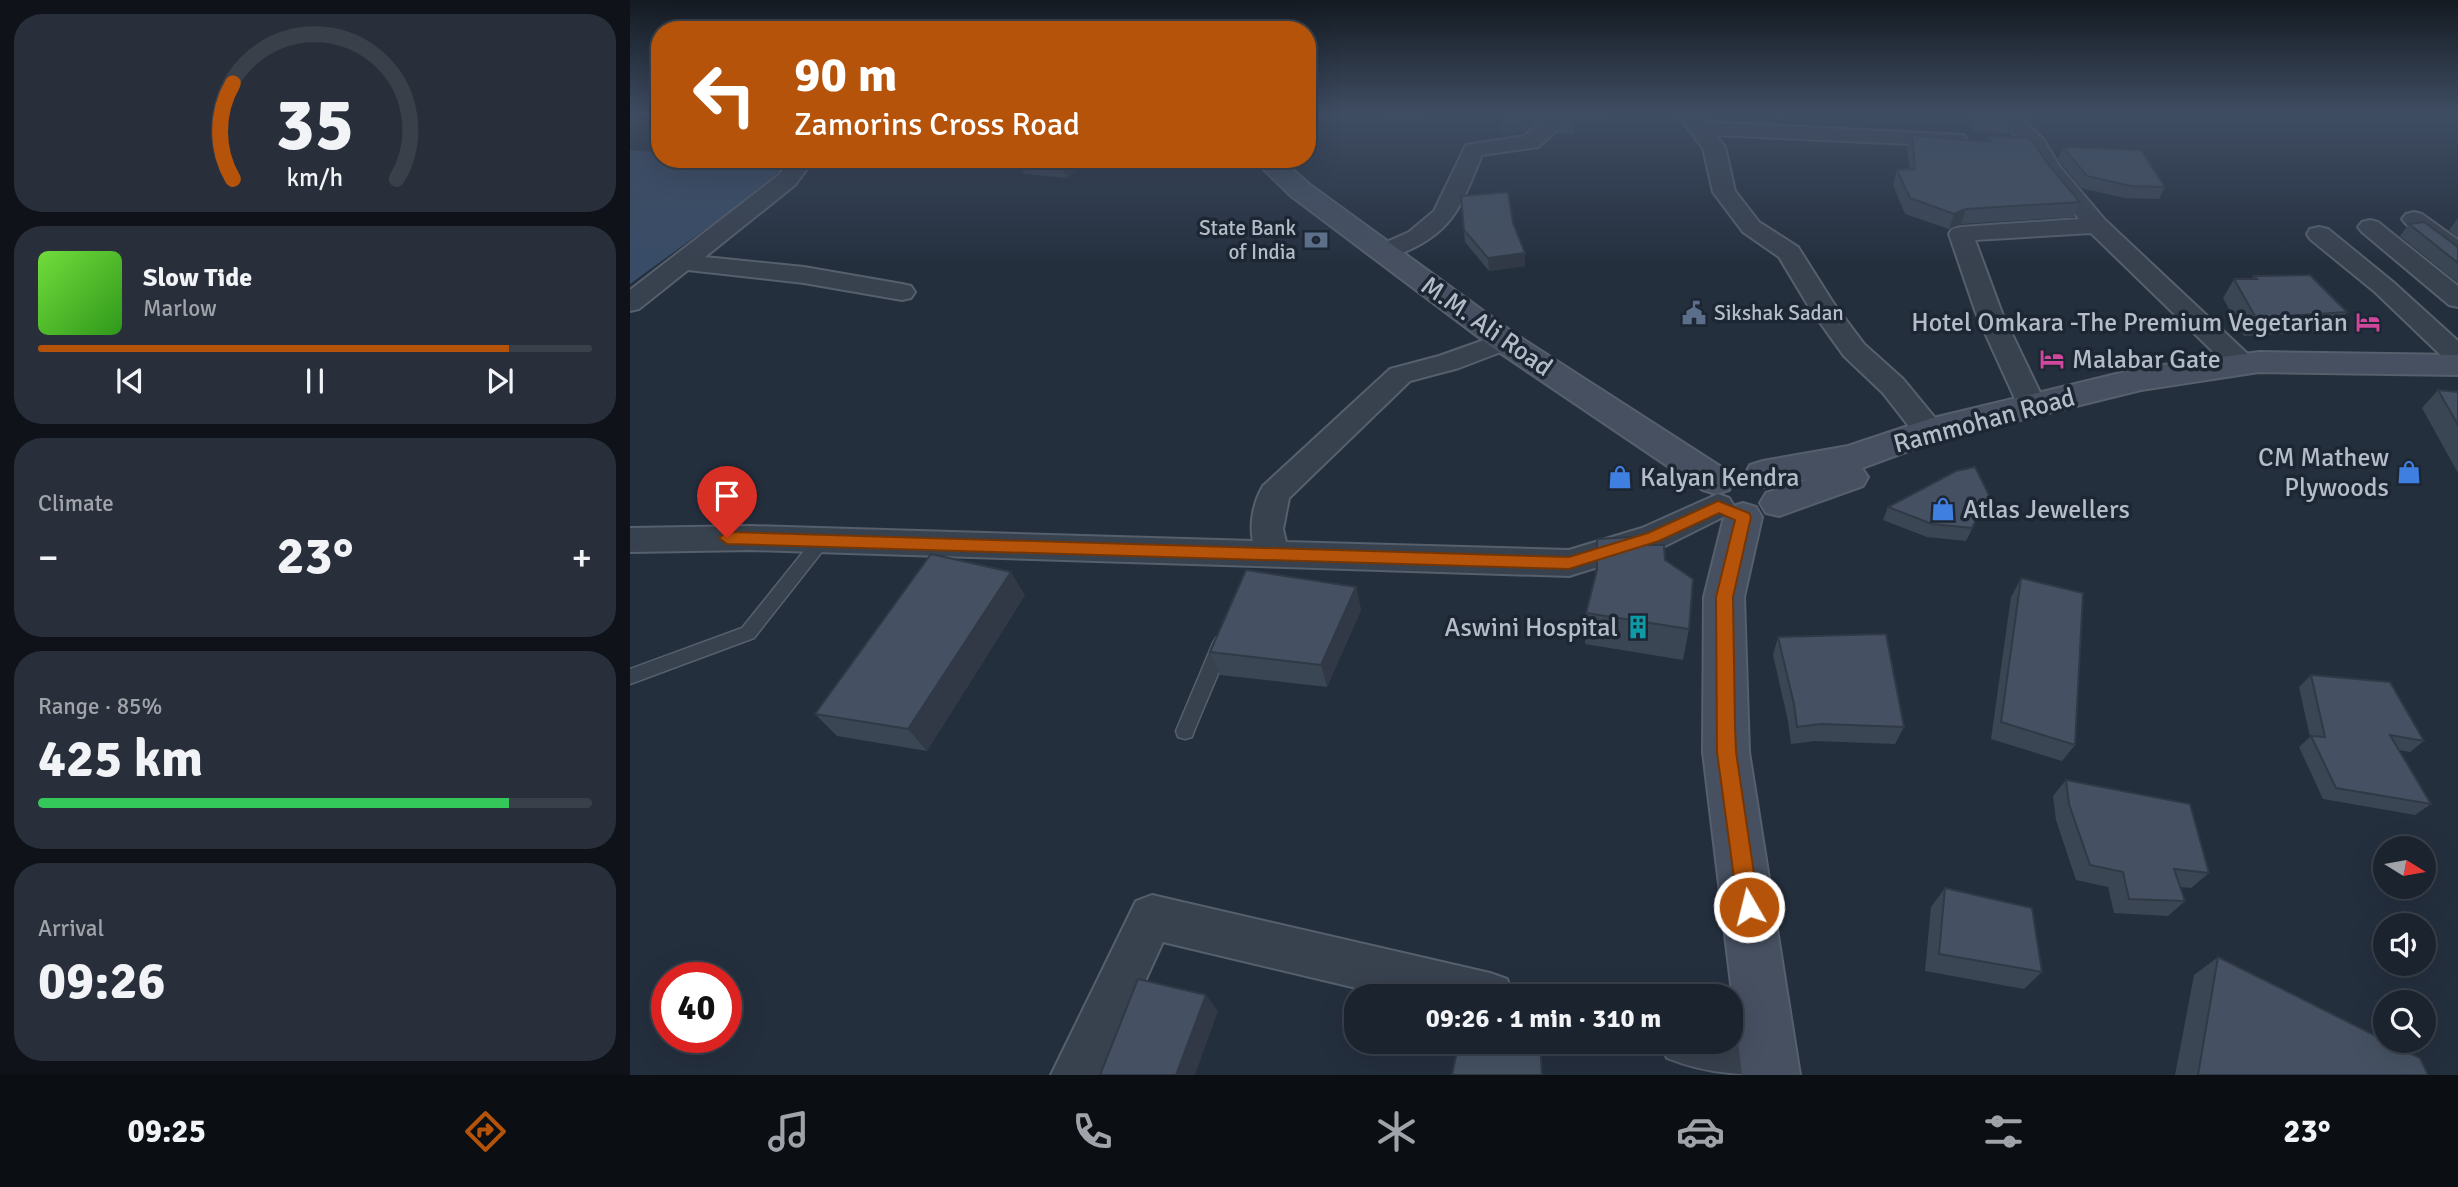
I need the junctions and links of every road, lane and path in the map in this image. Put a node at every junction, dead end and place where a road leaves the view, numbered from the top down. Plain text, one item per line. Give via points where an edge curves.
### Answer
1 (1467, 164) edge
2 (1718, 164) edge
3 (2047, 164) edge
4 (796, 168) edge
5 (1276, 168) edge
6 (2414, 219) dead end
7 (2097, 225) junction
8 (2370, 227) dead end
9 (2319, 234) dead end
10 (1384, 252) junction
11 (2458, 252) edge
12 (684, 262) junction
13 (2447, 281) edge
14 (2384, 287) junction
15 (902, 292) dead end
16 (2458, 299) edge
17 (630, 303) edge
18 (1504, 341) junction
19 (2458, 356) edge
20 (2243, 365) junction
21 (2458, 365) edge
22 (2458, 374) edge
23 (2031, 405) junction
24 (1929, 431) junction
25 (1744, 496) junction
26 (630, 540) edge
27 (822, 540) junction
28 (1262, 558) junction
29 (1227, 630) edge
30 (630, 677) edge
31 (1185, 732) dead end
32 (1439, 984) edge
33 (1726, 1054) edge
34 (1771, 1068) edge
35 (1076, 1075) edge

1 - 10 street via 1444,215 1418,237
2 - 24 street via 1724,192 1751,227 1789,252 1854,349 1893,386
3 - 7 street
4 - 12 street
5 - 10 main road, M.M. Ali Road
6 - 11 street
7 - 20 street
7 - 23 street via 1961,234 1989,313
8 - 13 street
9 - 14 street
10 - 18 main road, M.M. Ali Road
12 - 15 street
12 - 17 street
13 - 14 street
13 - 16 street
14 - 19 street
18 - 25 main road, M.M. Ali Road
18 - 28 street via 1400,375 1274,494
20 - 21 main road, Rammohan Road via 2323,361
20 - 23 main road, Rammohan Road via 2141,379
22 - 25 main road, Rammohan Road via 2269,373 2149,389 2038,417 1869,470
23 - 24 main road, Rammohan Road
24 - 25 main road, Rammohan Road
25 - 28 street via 1653,537 1569,563
25 - 34 main road via 1724,597 1726,752
26 - 27 street
27 - 28 street
27 - 30 lane via 748,634
29 - 31 lane
32 - 35 street via 1152,917
33 - 34 street

